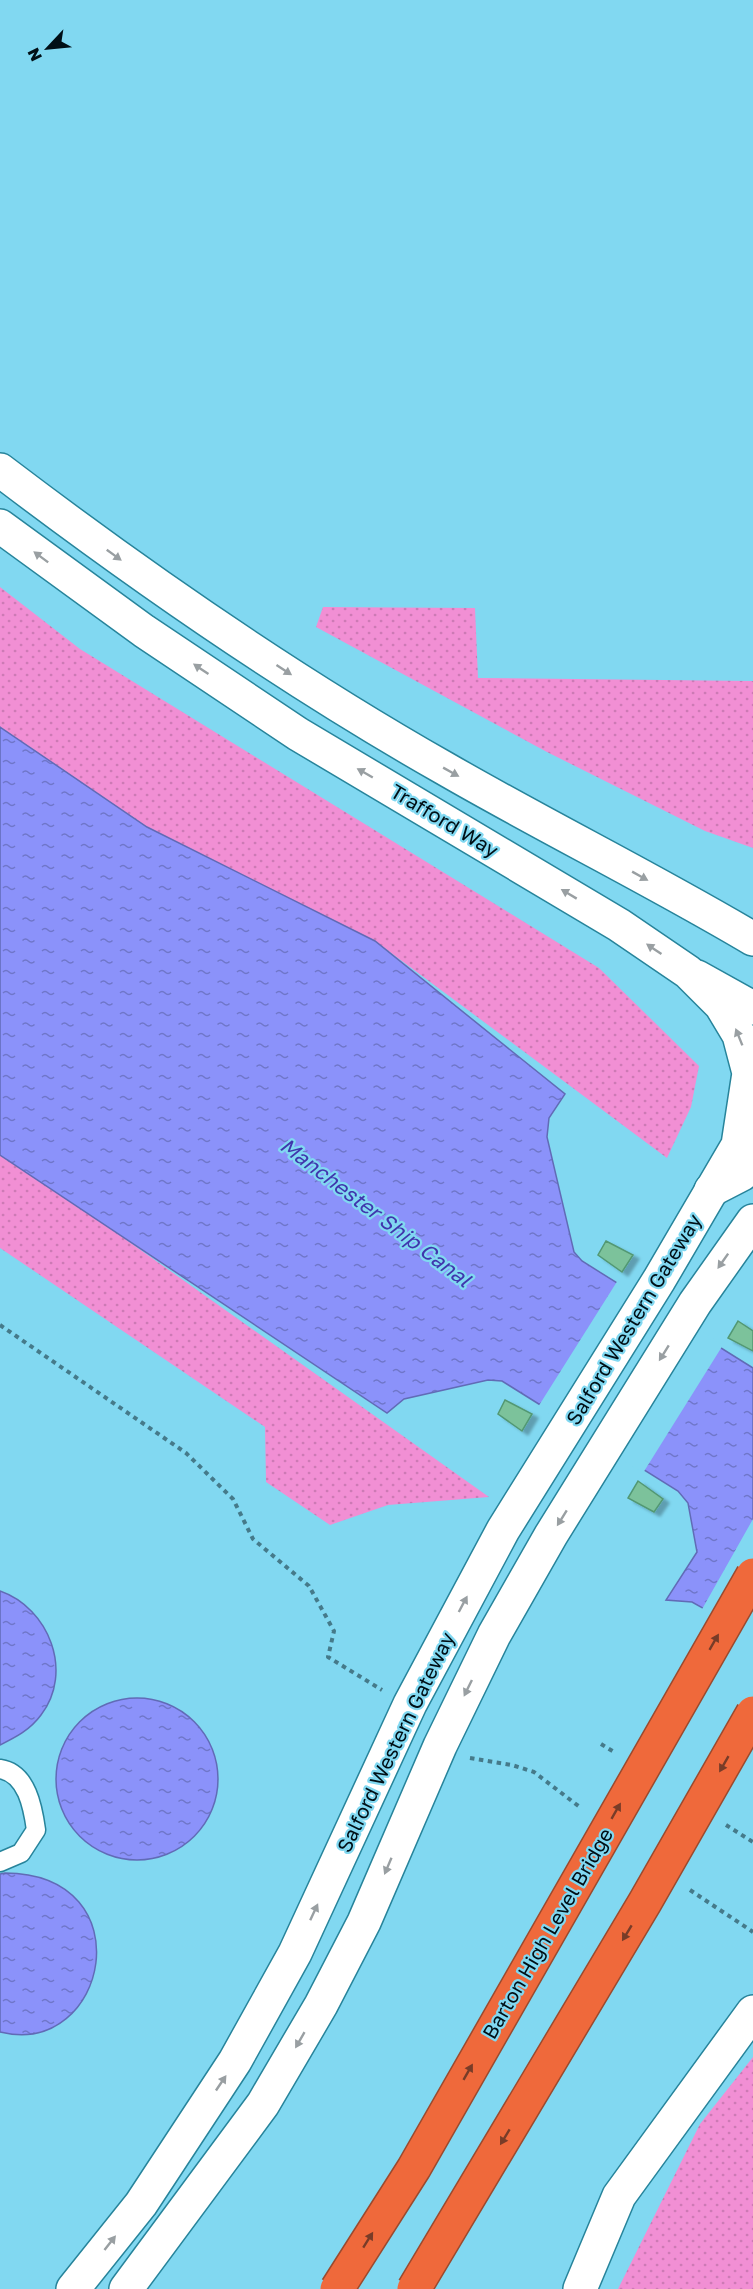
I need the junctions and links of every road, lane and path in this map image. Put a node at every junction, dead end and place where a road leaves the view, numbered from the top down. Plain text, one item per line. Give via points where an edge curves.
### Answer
1 (0, 470) edge
2 (0, 526) edge
3 (753, 939) edge
4 (688, 972) junction
5 (753, 1008) edge
6 (753, 1158) edge
7 (711, 1190) junction
8 (753, 1221) edge
9 (0, 1325) edge
10 (753, 1575) edge
11 (375, 1687) dead end
12 (753, 1713) edge
13 (0, 1768) edge
14 (0, 1862) edge
15 (753, 2012) edge
16 (73, 2289) edge
17 (126, 2289) edge
18 (337, 2289) edge
19 (414, 2289) edge
20 (580, 2289) edge

1 -> 3 street via 186,607 307,685 442,768
4 -> 2 street, Trafford Way via 619,925 298,734 144,631
4 - 5 street
7 -> 4 street, Trafford Way via 738,1145 749,1073 739,1035 720,1005
6 - 7 street via 742,1174
16 -> 7 street, Salford Western Gateway via 141,2204 235,2061 295,1953 410,1704 503,1530
8 -> 17 street via 695,1303 551,1535 494,1635 444,1736 364,1922 263,2104
9 - 11 path via 194,1460 233,1499 253,1539 309,1586 334,1631 328,1657
18 -> 10 highway, Barton High Level Bridge, bridge via 414,2168
12 -> 19 highway, bridge
13 - 14 lane via 18,1779 32,1803 36,1830 21,1853
15 - 20 street via 619,2196

